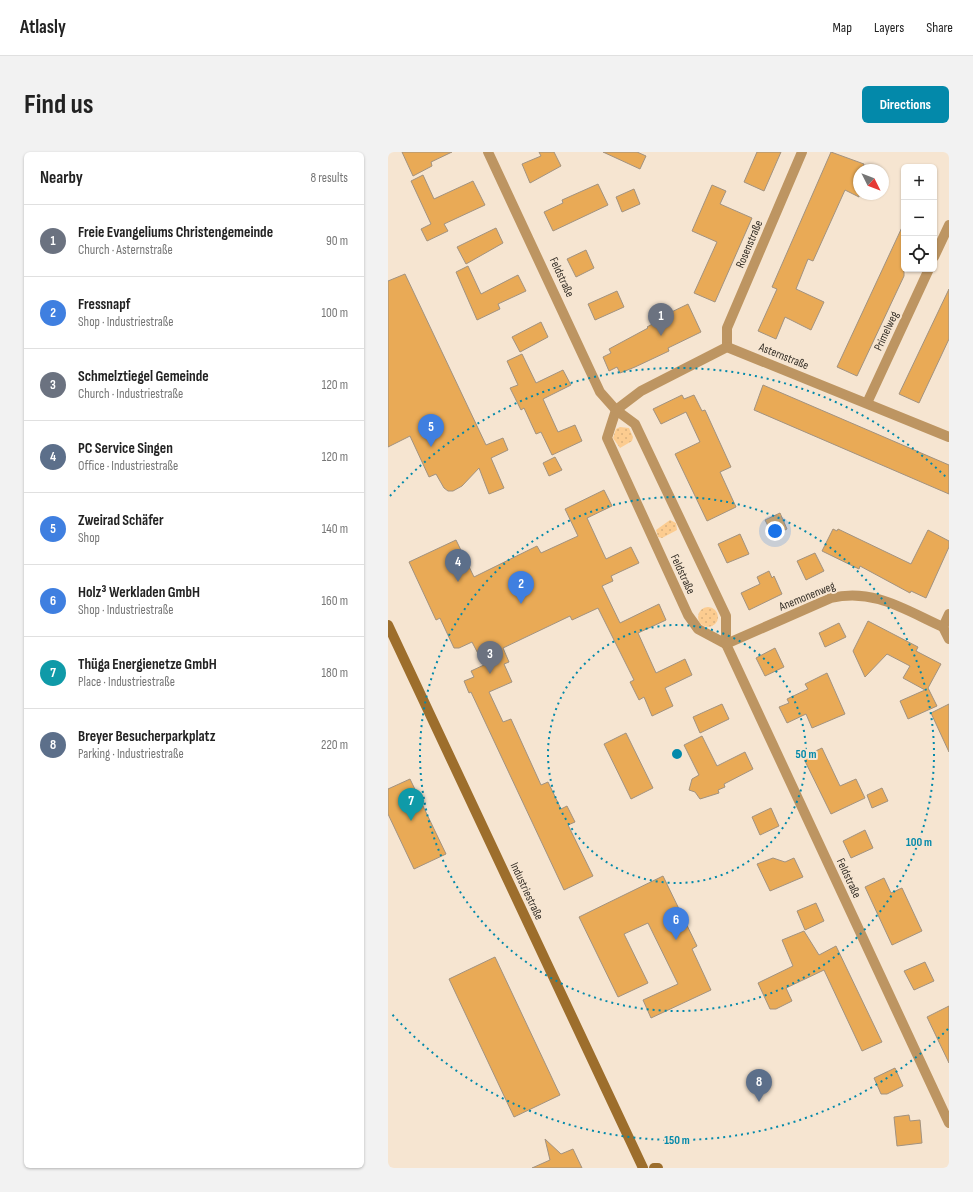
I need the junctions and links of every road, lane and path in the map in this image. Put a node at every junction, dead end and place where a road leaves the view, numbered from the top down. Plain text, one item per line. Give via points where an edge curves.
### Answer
1 (488, 152) edge
2 (802, 152) edge
3 (949, 225) edge
4 (937, 251) edge
5 (928, 272) edge
6 (727, 347) junction
7 (867, 403) junction
8 (616, 410) junction
9 (949, 436) edge
10 (949, 614) edge
11 (388, 625) edge
12 (944, 627) junction
13 (949, 638) edge
14 (726, 644) junction
15 (949, 1122) edge
16 (643, 1168) edge
17 (654, 1168) edge
18 (658, 1168) edge

1 - 8 street, Feldstraße via 600,392
2 - 6 street, Rosenstraße via 727,328
3 - 4 street
5 - 7 street, Primelweg
6 - 7 street, Asternstraße
6 - 8 street via 641,391
7 - 9 street, Asternstraße
8 - 14 street, Feldstraße via 635,424 708,575 726,616
8 - 14 street, Feldstraße via 607,438 688,615 698,629
10 - 12 street
11 - 16 street, Industriestraße
12 - 13 street
12 - 14 street, Anemonenweg via 876,597 848,594 831,598
14 - 15 street, Feldstraße
17 - 18 street

